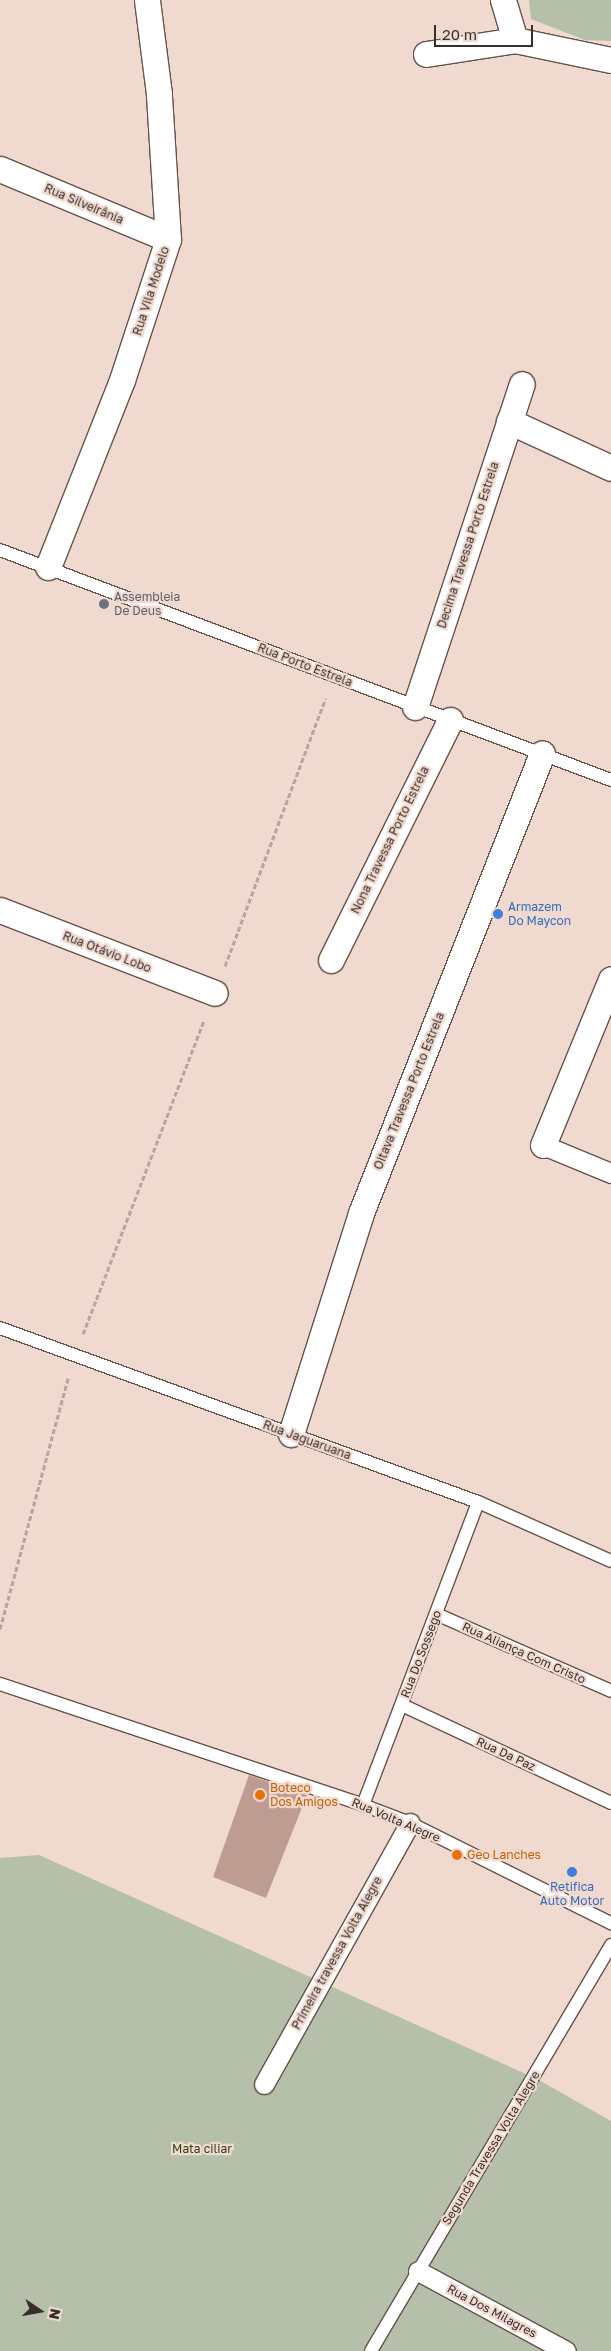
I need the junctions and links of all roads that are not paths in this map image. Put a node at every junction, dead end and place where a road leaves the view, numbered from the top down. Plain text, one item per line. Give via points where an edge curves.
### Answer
1 (147, 0) edge
2 (503, 0) edge
3 (515, 40) junction
4 (426, 54) dead end
5 (611, 60) edge
6 (0, 169) edge
7 (168, 239) junction
8 (522, 384) dead end
9 (509, 421) junction
10 (611, 468) edge
11 (0, 550) edge
12 (48, 568) junction
13 (415, 707) junction
14 (450, 720) junction
15 (542, 754) junction
16 (611, 780) edge
17 (0, 910) edge
18 (331, 960) dead end
19 (611, 980) edge
20 (215, 993) road end
21 (543, 1145) joint
22 (611, 1173) edge
23 (0, 1328) edge
24 (291, 1434) junction
25 (478, 1502) junction
26 (611, 1561) edge
27 (436, 1614) junction
28 (0, 1684) edge
29 (611, 1691) edge
30 (402, 1705) junction
31 (611, 1804) edge
32 (363, 1805) junction
33 (410, 1823) junction
34 (611, 1923) edge
35 (611, 1945) edge
36 (264, 2084) dead end
37 (418, 2271) junction
38 (371, 2351) edge
39 (566, 2351) edge

1 - 7 street, Rua Vila Modelo via 159,94
2 - 3 street
3 - 4 street
3 - 5 street
6 - 7 street, Rua Silveirânia
7 - 12 street, Rua Vila Modelo via 122,380
8 - 9 street, Decima Travessa Porto Estrela
9 - 10 street
9 - 13 street, Decima Travessa Porto Estrela
11 - 12 lane, Rua Porto Estrela
12 - 13 lane, Rua Porto Estrela
13 - 14 lane, Rua Porto Estrela
14 - 15 lane, Rua Porto Estrela
14 - 18 street, Nona Travessa Porto Estrela
15 - 16 lane, Rua Porto Estrela
15 - 24 street, Oitava Travessa Porto Estrela via 361,1213
17 - 20 street, Rua Otávio Lobo
19 - 21 street
21 - 22 street
23 - 24 lane, Rua Jaguaruana
24 - 25 lane, Rua Jaguaruana
25 - 26 lane, Rua Jaguaruana
25 - 27 lane, Rua Do Sossego
27 - 29 lane, Rua Aliança Com Cristo
27 - 30 lane, Rua Do Sossego
28 - 32 lane, Rua Volta Alegre
30 - 31 lane, Rua Da Paz
30 - 32 lane, Rua Do Sossego
32 - 33 lane, Rua Volta Alegre
33 - 34 lane, Rua Volta Alegre
33 - 36 street, Primeira travessa Volta Alegre
35 - 37 lane, Segunda Travessa Volta Alegre
37 - 38 lane, Segunda Travessa Volta Alegre
37 - 39 street, Rua Dos Milagres

